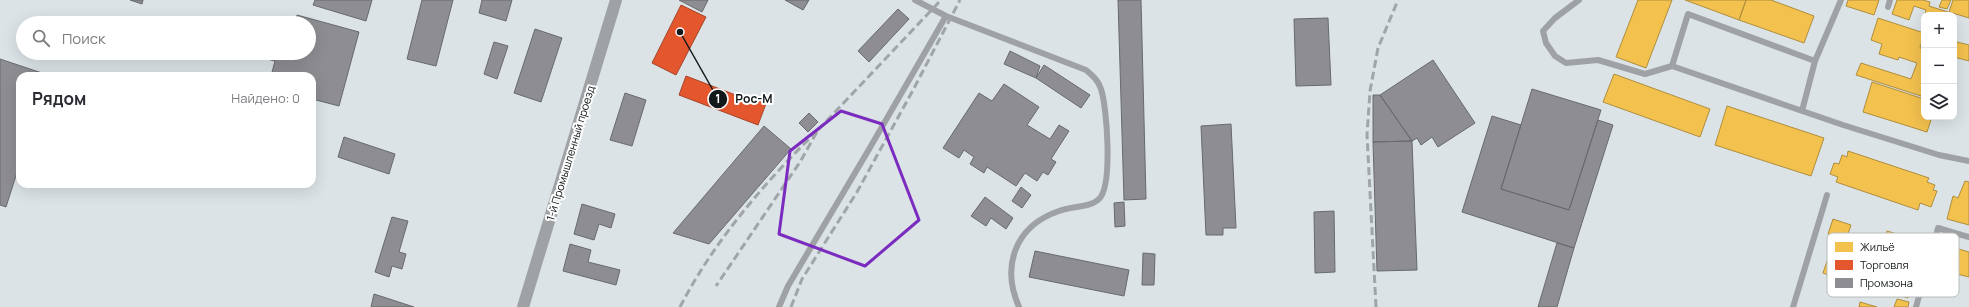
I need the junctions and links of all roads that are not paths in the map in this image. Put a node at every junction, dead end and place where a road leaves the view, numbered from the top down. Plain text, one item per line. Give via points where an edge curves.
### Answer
1 (616, 0) edge
2 (915, 0) edge
3 (1579, 0) edge
4 (1842, 0) edge
5 (946, 16) junction
6 (1815, 61) junction
7 (1672, 66) junction
8 (1802, 110) junction
9 (1969, 161) edge
10 (1827, 195) dead end
11 (1937, 233) edge
12 (1955, 233) edge
13 (1959, 234) edge
14 (1969, 237) edge
15 (1919, 297) edge
16 (523, 307) edge
17 (779, 307) edge
18 (1018, 307) edge
19 (1793, 307) edge
20 (1916, 307) edge

1 - 16 street, 1-й Промышленный проезд
2 - 5 lane
3 - 7 lane via 1555,18 1543,31 1546,43 1555,56 1566,63 1598,60 1645,74
4 - 6 lane
5 - 17 lane via 788,286
5 - 18 lane via 1086,70 1096,78 1101,90 1108,145 1104,193 1094,203 1059,211 1043,218 1023,237 1011,264 1010,281
6 - 7 lane via 1688,14
6 - 8 lane
7 - 8 lane
8 - 9 lane via 1939,155
10 - 19 lane
11 - 12 lane via 1938,228
13 - 14 lane
15 - 20 lane

